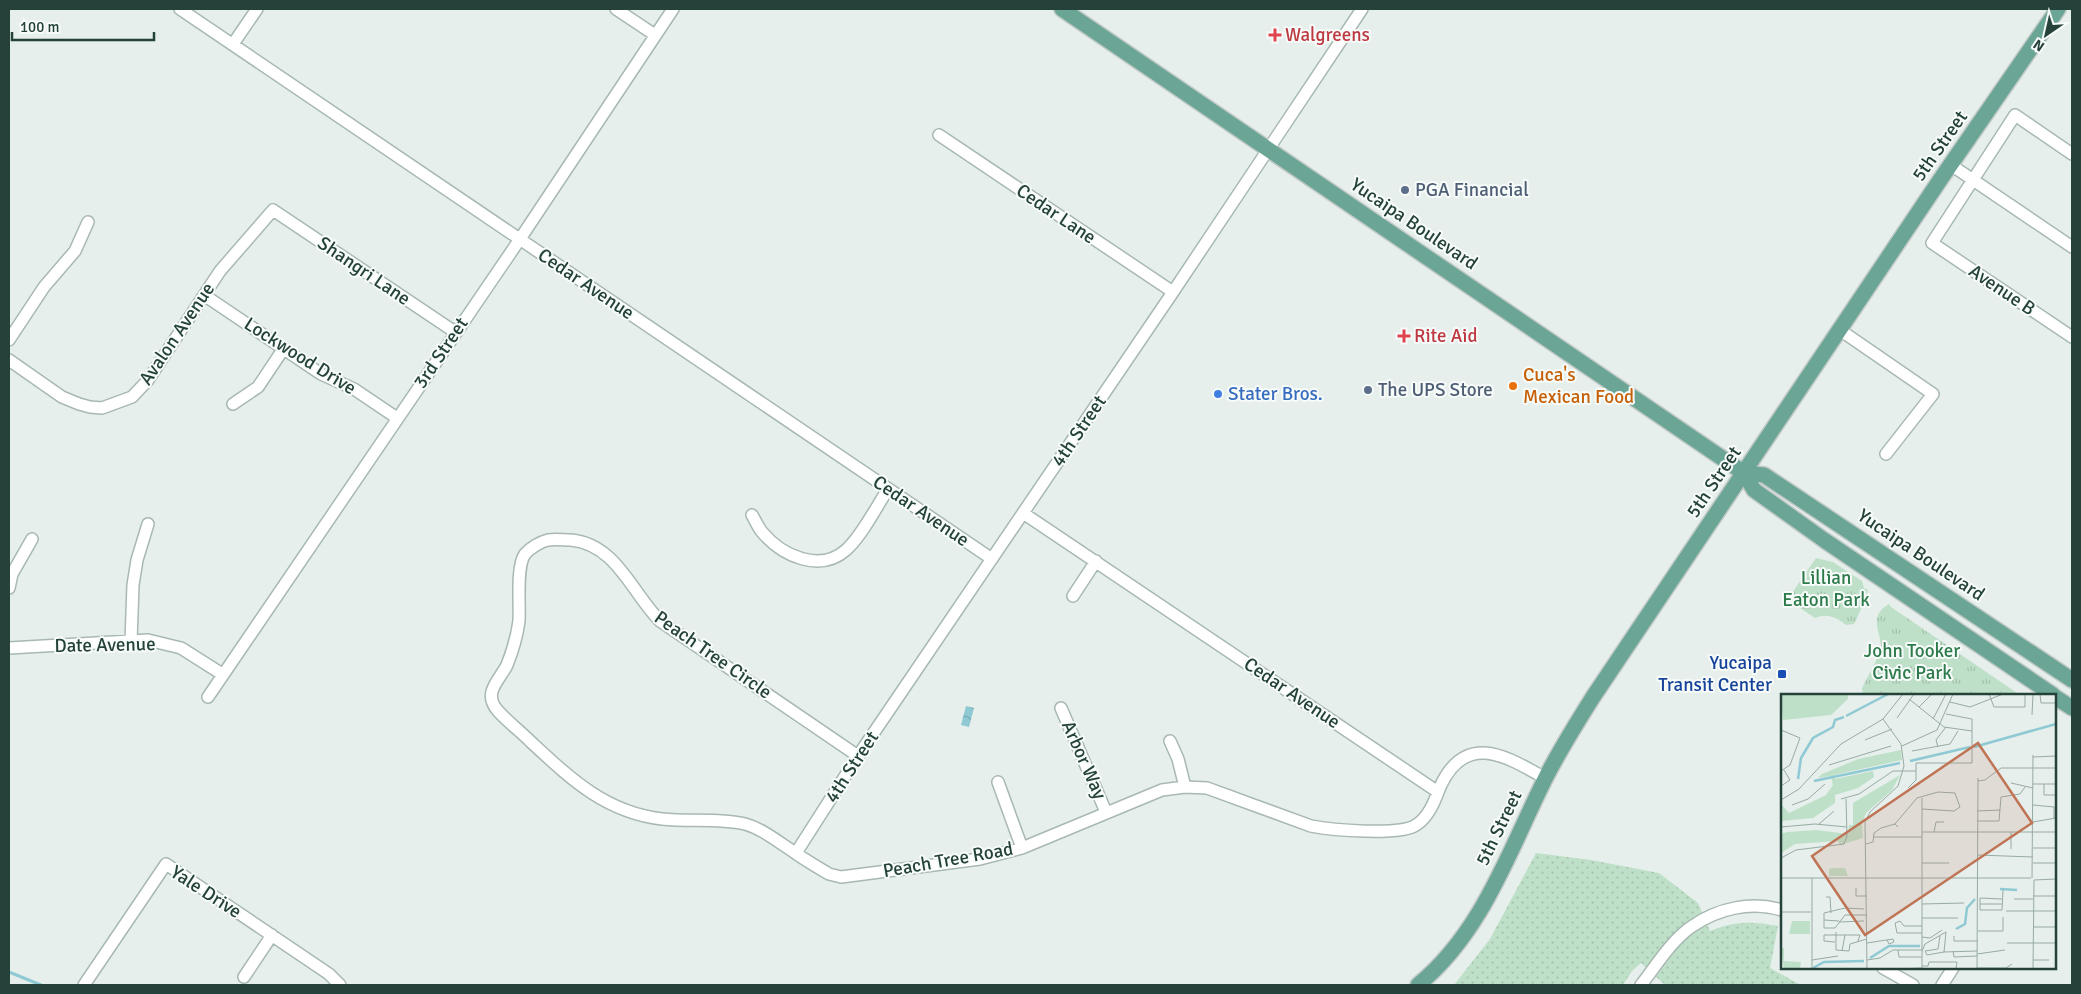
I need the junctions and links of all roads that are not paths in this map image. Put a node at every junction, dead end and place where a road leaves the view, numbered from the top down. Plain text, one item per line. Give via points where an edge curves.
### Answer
1 (180, 9) edge
2 (257, 9) edge
3 (616, 9) edge
4 (673, 9) edge
5 (1062, 9) edge
6 (1362, 9) edge
7 (2058, 9) edge
8 (655, 35) junction
9 (233, 44) junction
10 (939, 135) dead end
11 (1267, 148) junction
12 (2072, 154) edge
13 (1951, 165) junction
14 (1971, 180) junction
15 (273, 210) joint
16 (88, 222) dead end
17 (520, 239) junction
18 (2072, 247) edge
19 (1173, 292) junction
20 (204, 295) junction
21 (1840, 330) junction
22 (455, 332) junction
23 (2072, 336) edge
24 (9, 340) edge
25 (284, 348) junction
26 (9, 360) edge
27 (233, 404) dead end
28 (397, 418) junction
29 (1886, 454) dead end
30 (1744, 473) junction
31 (888, 489) junction
32 (1023, 513) junction
33 (752, 515) dead end
34 (148, 524) dead end
35 (32, 539) dead end
36 (992, 559) junction
37 (1096, 561) junction
38 (9, 588) edge
39 (1073, 596) dead end
40 (131, 641) junction
41 (9, 648) edge
42 (222, 674) junction
43 (2072, 680) edge
44 (2051, 694) edge
45 (208, 697) dead end
46 (2056, 697) edge
47 (1061, 708) dead end
48 (2072, 708) edge
49 (1170, 741) dead end
50 (858, 756) junction
51 (1545, 778) junction
52 (998, 782) dead end
53 (1185, 787) junction
54 (1438, 792) junction
55 (1106, 812) junction
56 (1022, 848) junction
57 (796, 853) junction
58 (1781, 910) edge
59 (272, 935) junction
60 (1885, 969) edge
61 (1952, 969) edge
62 (244, 977) dead end
63 (87, 981) edge
64 (340, 985) edge
65 (1418, 985) edge
66 (1641, 985) edge
67 (1913, 985) edge
68 (1942, 985) edge

1 - 9 street, Cedar Avenue
2 - 9 street
3 - 8 street
4 - 8 street, 3rd Street
5 - 11 main road, Yucaipa Boulevard
6 - 11 street, 4th Street
7 - 13 main road, 5th Street
8 - 17 street, 3rd Street
9 - 17 street, Cedar Avenue
10 - 19 street, Cedar Lane
11 - 19 street, 4th Street
11 - 30 main road, Yucaipa Boulevard
12 - 14 street via 2015,115
13 - 14 street
13 - 21 main road, 5th Street
14 - 18 street
14 - 23 street, Avenue B via 1932,243
15 - 20 street, Avalon Avenue
15 - 22 street, Shangri Lane
16 - 24 street via 75,251 44,288
17 - 22 street, 3rd Street
17 - 31 street, Cedar Avenue
19 - 32 street, 4th Street
20 - 25 street, Lockwood Drive
20 - 26 street, Avalon Avenue via 148,380 132,397 113,405 90,408 71,402
21 - 29 street via 1933,394
21 - 30 main road, 5th Street
22 - 28 street, 3rd Street
25 - 27 street via 258,387
25 - 28 street, Lockwood Drive via 321,374 354,389
28 - 42 street, 3rd Street
30 - 43 main road, Yucaipa Boulevard via 1764,475
30 - 44 main road, Yucaipa Boulevard via 1754,490 1762,496
30 - 51 main road, 5th Street via 1593,697
31 - 33 street via 847,549 822,562 804,560 781,548 763,532
31 - 36 street, Cedar Avenue
32 - 36 street, 4th Street
32 - 37 street, Cedar Avenue
34 - 40 street via 133,584
35 - 38 street via 12,574
36 - 50 street, 4th Street
37 - 39 street
37 - 54 street, Cedar Avenue
40 - 41 street, Date Avenue
40 - 42 street, Date Avenue via 148,640 181,648
42 - 45 street, 3rd Street
46 - 48 main road, Yucaipa Boulevard
47 - 55 street, Arbor Way
49 - 53 street
50 - 57 street, 4th Street
50 - 57 street, Peach Tree Circle via 660,621 623,572 601,551 577,541 549,540 525,554 519,576 516,638 490,696 496,709 572,780 604,802 645,817 745,824 763,831
51 - 54 street, Peach Tree Road via 1508,757 1484,753 1457,763
51 - 65 main road, 5th Street via 1475,920 1454,949
52 - 56 street
53 - 54 street, Peach Tree Road via 1207,788 1311,826 1395,832 1416,826 1429,811
53 - 55 street, Peach Tree Road via 1162,790
55 - 56 street, Peach Tree Road
56 - 57 street, Peach Tree Road via 980,859 841,877 829,874
58 - 66 street via 1739,906 1711,916 1690,928
59 - 62 street
59 - 63 street, Yale Drive via 166,864
59 - 64 street, Yale Drive
60 - 67 street
61 - 68 street

